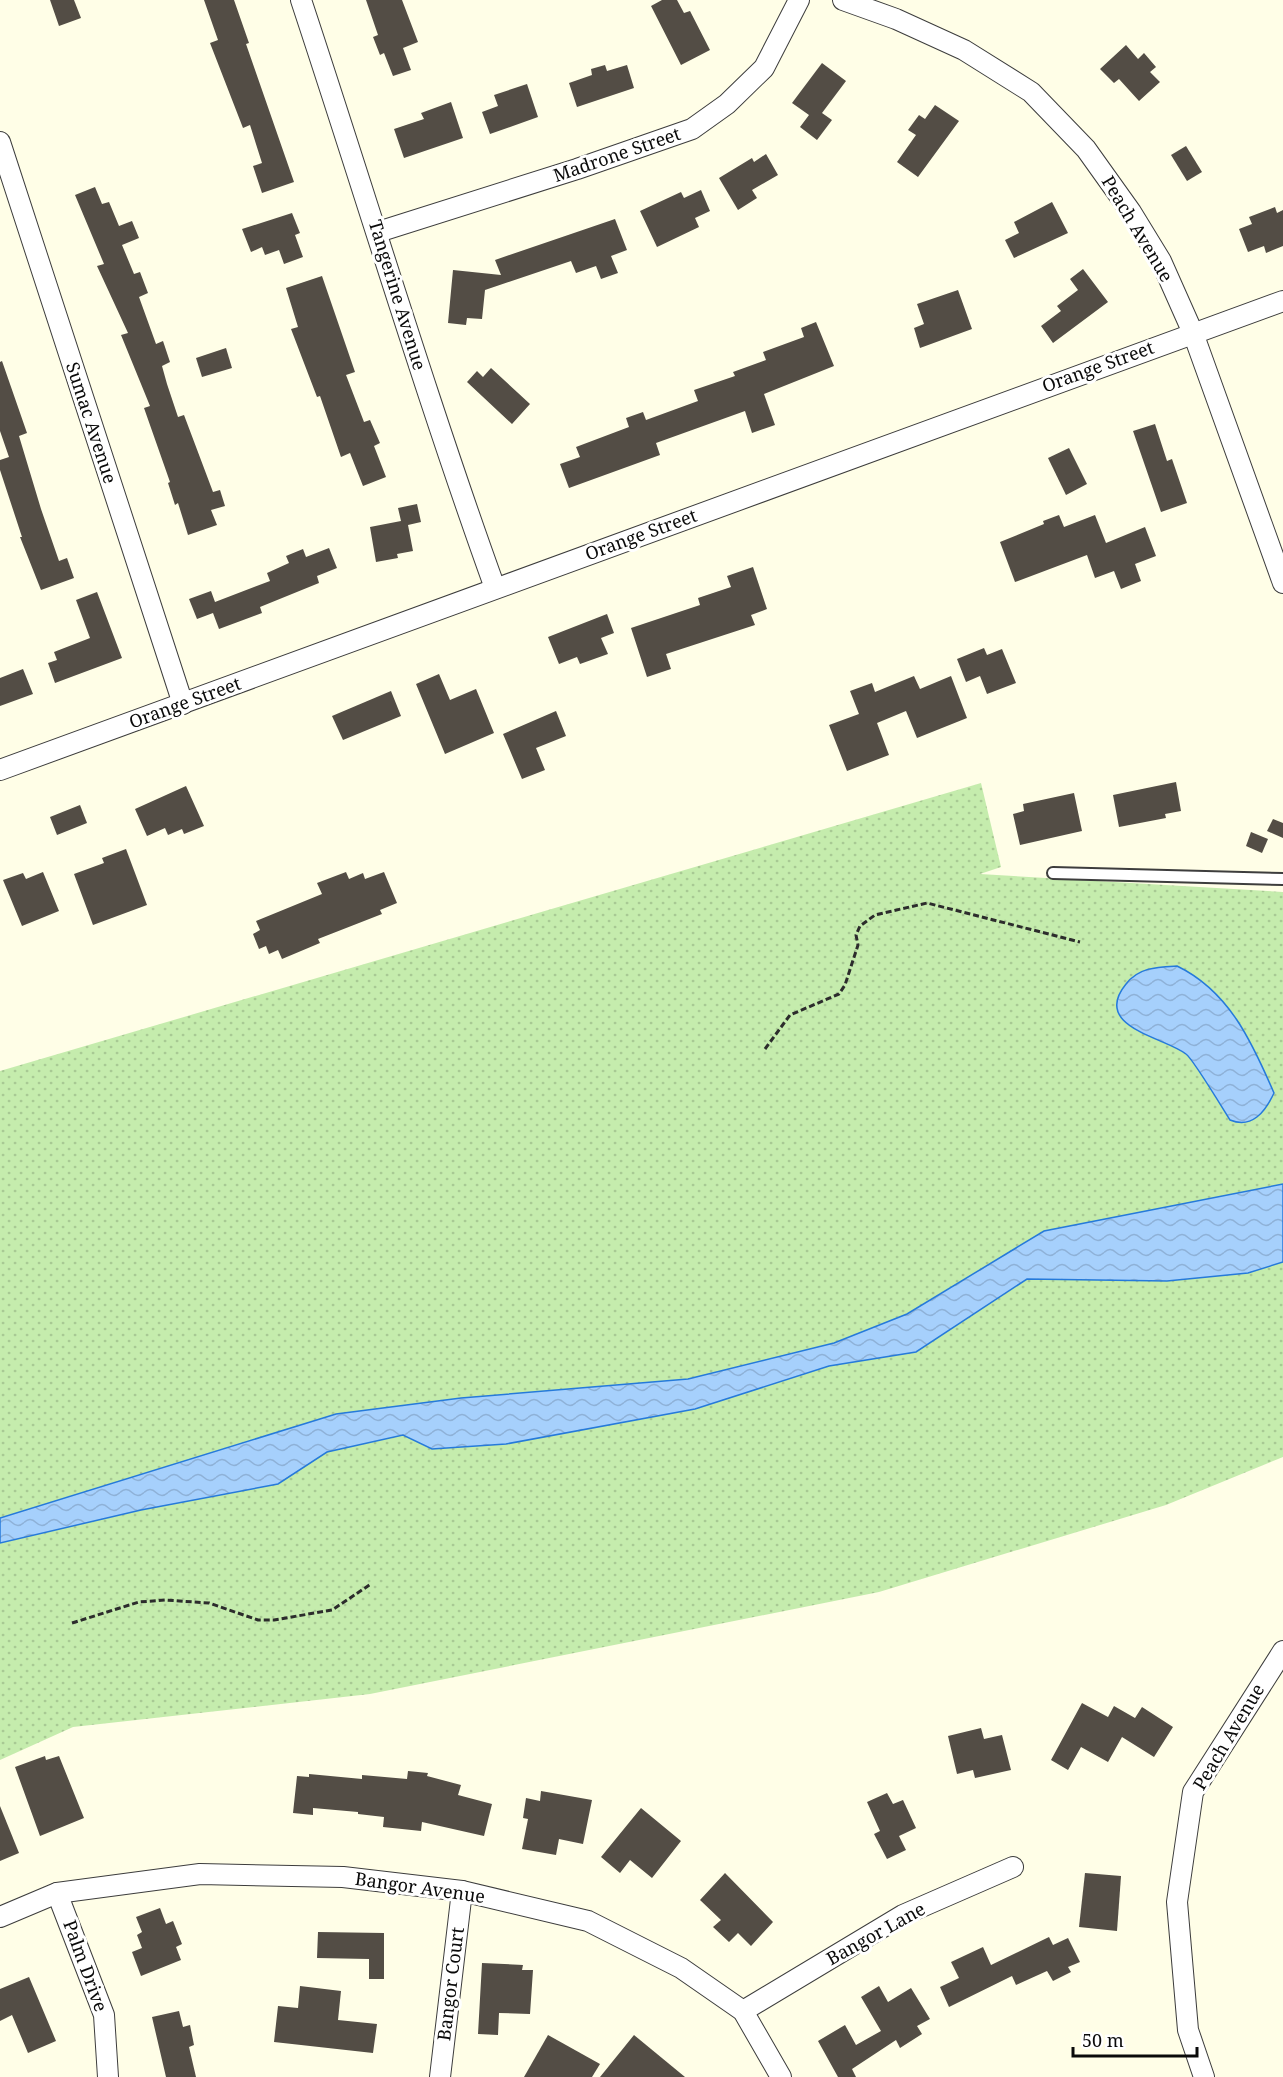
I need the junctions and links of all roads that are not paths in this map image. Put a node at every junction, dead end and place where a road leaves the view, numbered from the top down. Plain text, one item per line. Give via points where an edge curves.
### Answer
1 (301, 0) edge
2 (799, 0) edge
3 (843, 0) edge
4 (0, 142) edge
5 (378, 231) junction
6 (1283, 301) edge
7 (1192, 333) junction
8 (1283, 583) edge
9 (495, 588) junction
10 (183, 704) junction
11 (0, 770) edge
12 (1053, 873) dead end
13 (1283, 879) edge
14 (1283, 1651) edge
15 (1014, 1867) dead end
16 (462, 1891) junction
17 (57, 1893) junction
18 (0, 1917) edge
19 (743, 2011) junction
20 (108, 2077) edge
21 (440, 2077) edge
22 (781, 2077) edge
23 (1204, 2077) edge

1 - 5 street, Tangerine Avenue
2 - 5 street, Madrone Street via 764,68 727,104 692,129
3 - 7 street, Peach Avenue via 964,50 1031,92 1086,149 1131,212 1161,261
4 - 10 street, Sumac Avenue
5 - 9 street, Tangerine Avenue via 446,453
6 - 7 street, Orange Street
7 - 8 street, Peach Avenue
7 - 9 street, Orange Street
9 - 10 street, Orange Street
10 - 11 street, Orange Street
12 - 13 lane
14 - 23 street, Peach Avenue via 1193,1792 1177,1902 1188,2031
15 - 19 street, Bangor Lane via 903,1915
16 - 17 street, Bangor Avenue via 343,1877 200,1874
16 - 19 street, Bangor Avenue via 588,1921 681,1968
16 - 21 street, Bangor Court
17 - 18 street, Bangor Avenue
17 - 20 street, Palm Drive via 104,2015
19 - 22 street, Bangor Avenue

